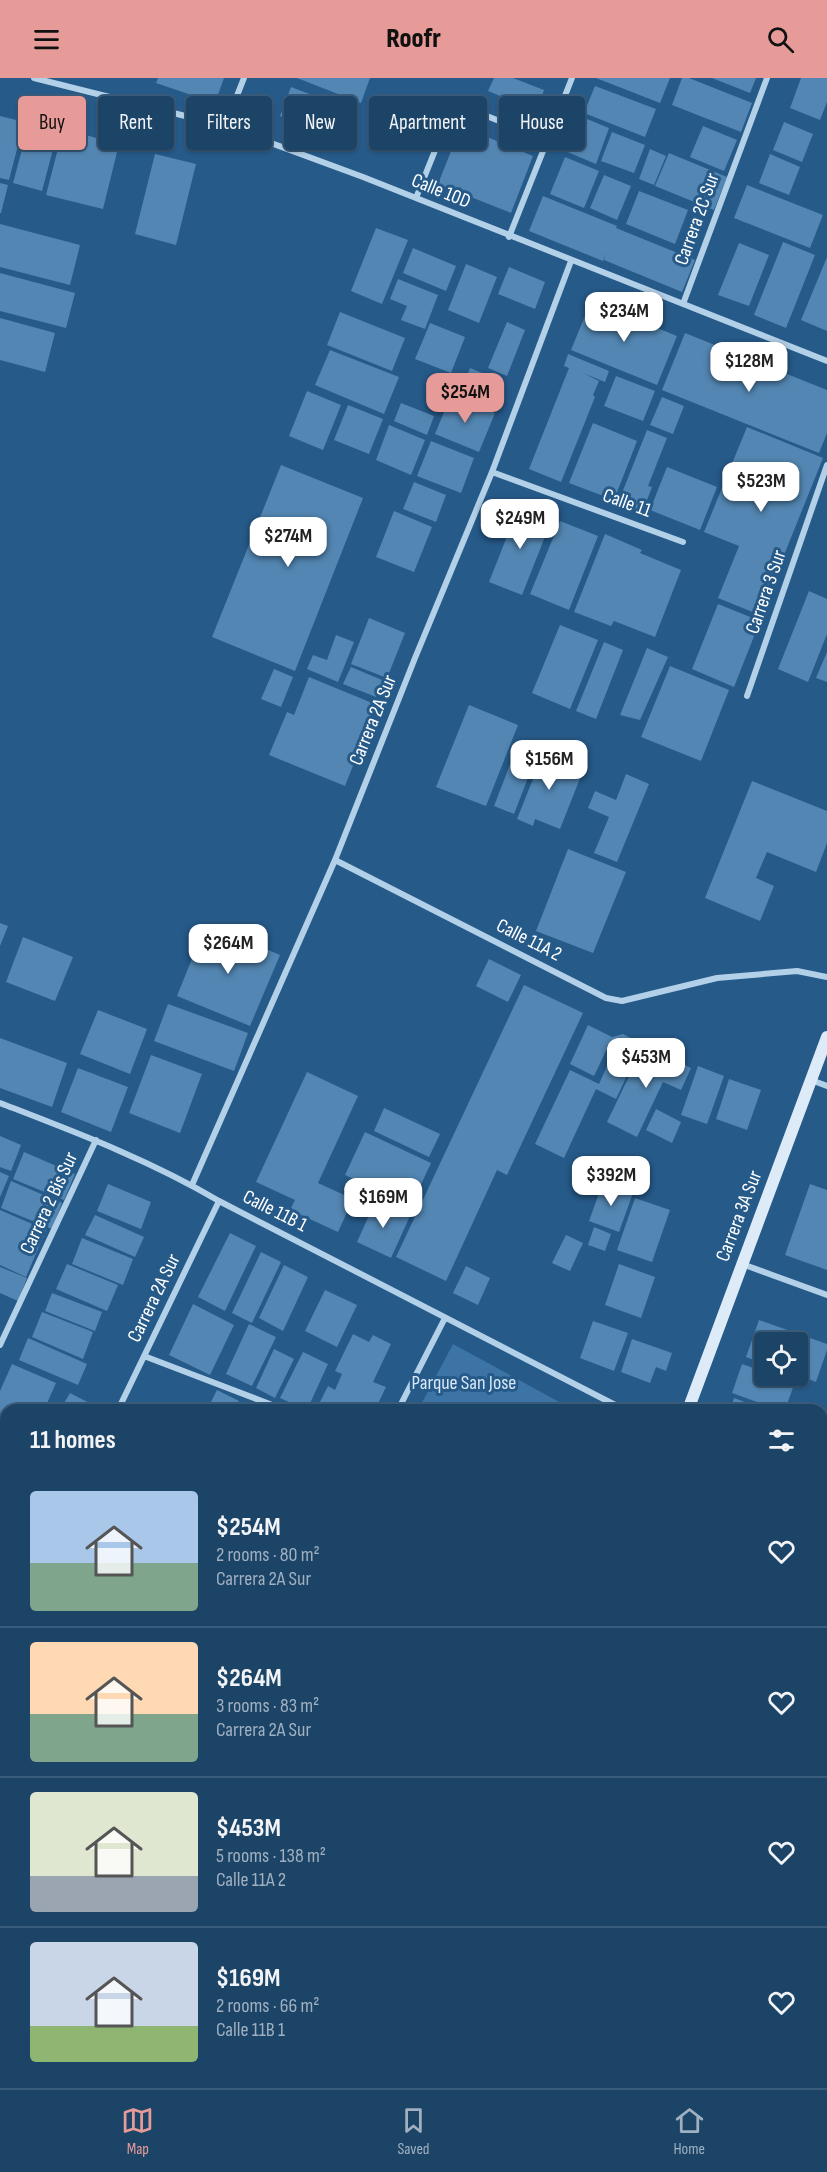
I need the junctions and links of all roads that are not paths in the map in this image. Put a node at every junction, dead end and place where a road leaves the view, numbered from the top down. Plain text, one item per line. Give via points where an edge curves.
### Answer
1 (34, 78) edge
2 (244, 78) edge
3 (572, 78) edge
4 (767, 78) edge
5 (237, 96) edge
6 (565, 96) edge
7 (186, 116) edge
8 (499, 121) edge
9 (272, 144) edge
10 (543, 150) edge
11 (416, 198) junction
12 (509, 237) junction
13 (572, 261) junction
14 (683, 304) junction
15 (827, 361) edge
16 (827, 465) edge
17 (492, 471) junction
18 (683, 542) dead end
19 (747, 696) dead end
20 (335, 860) junction
21 (827, 977) edge
22 (827, 1037) edge
23 (811, 1080) junction
24 (827, 1086) edge
25 (0, 1103) edge
26 (96, 1140) junction
27 (192, 1185) junction
28 (219, 1201) junction
29 (742, 1264) junction
30 (827, 1295) edge
31 (445, 1318) junction
32 (0, 1345) edge
33 (144, 1356) junction
34 (121, 1404) edge
35 (270, 1404) edge
36 (401, 1404) edge
37 (613, 1404) edge
38 (690, 1404) edge

1 - 7 street, Calle 10D
2 - 5 street
3 - 6 street
4 - 14 street, Carrera 2C Sur
8 - 11 street via 454,103
9 - 11 street, Calle 10D
10 - 12 street
11 - 12 street, Calle 10D
12 - 13 street, Calle 10D
13 - 14 street, Calle 10D
13 - 17 street, Carrera 2A Sur
14 - 15 street, Calle 10D
16 - 19 street, Carrera 3 Sur
17 - 18 street, Calle 11
17 - 20 street, Carrera 2A Sur
20 - 21 street, Calle 11A 2 via 606,998 622,1001 717,978 797,971
20 - 27 street, Carrera 2A Sur
22 - 23 street, Carrera 3A Sur
23 - 24 street
23 - 29 street, Carrera 3A Sur
25 - 26 street, Calle 11B 1
26 - 27 street, Calle 11B 1
26 - 32 street, Carrera 2 Bis Sur
27 - 28 street, Calle 11B 1
28 - 31 street, Calle 11B 1
28 - 33 street, Carrera 2A Sur
29 - 30 street
29 - 38 street, Carrera 3A Sur
31 - 36 street
31 - 37 street, Calle 11B 1
33 - 34 street, Carrera 2A Sur
33 - 35 street

